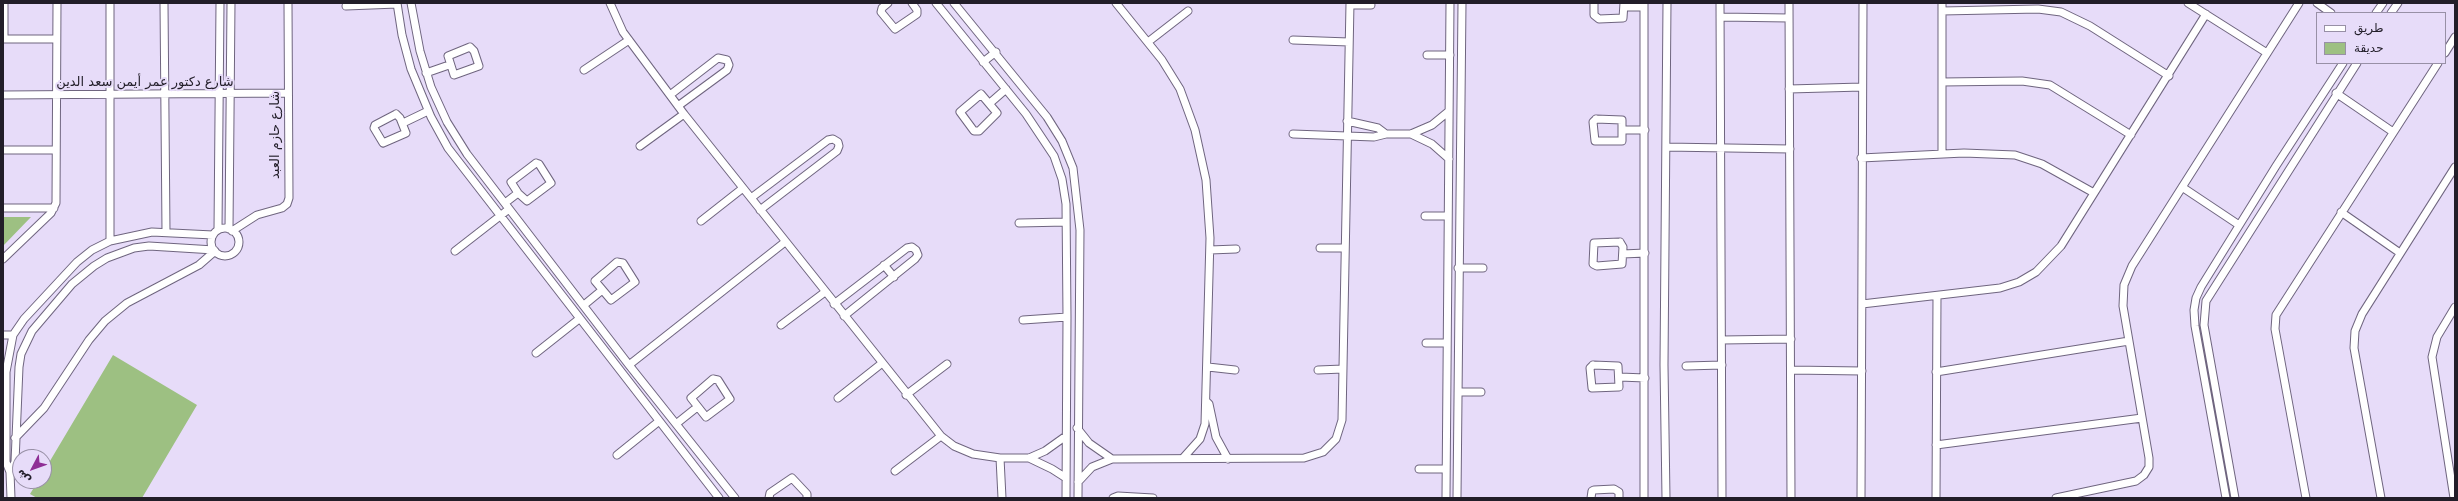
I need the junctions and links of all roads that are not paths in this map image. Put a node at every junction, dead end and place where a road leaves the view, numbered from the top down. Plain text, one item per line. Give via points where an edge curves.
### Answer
1 (4, 3) edge
2 (57, 3) edge
3 (110, 3) edge
4 (164, 3) edge
5 (220, 3) edge
6 (231, 3) edge
7 (288, 3) edge
8 (396, 3) edge
9 (411, 3) edge
10 (610, 3) edge
11 (888, 3) edge
12 (913, 3) edge
13 (936, 3) edge
14 (954, 3) edge
15 (1116, 3) edge
16 (1450, 3) edge
17 (1462, 3) edge
18 (1594, 3) edge
19 (1667, 3) edge
20 (1720, 3) edge
21 (1789, 3) edge
22 (1863, 3) edge
23 (1942, 3) edge
24 (2188, 3) edge
25 (2299, 3) edge
26 (2317, 3) edge
27 (2383, 3) edge
28 (2398, 3) edge
29 (1350, 4) edge
30 (1371, 5) dead end
31 (1624, 5) edge
32 (1644, 5) edge
33 (346, 6) dead end
34 (1188, 11) dead end
35 (1942, 11) junction
36 (2330, 12) edge
37 (2377, 12) edge
38 (2392, 12) edge
39 (2206, 14) junction
40 (1720, 17) junction
41 (1789, 18) junction
42 (2455, 38) edge
43 (3, 39) edge
44 (56, 39) junction
45 (629, 40) junction
46 (1293, 40) dead end
47 (1148, 42) junction
48 (1349, 42) junction
49 (996, 52) junction
50 (2446, 52) edge
51 (2267, 53) junction
52 (1427, 55) dead end
53 (1450, 55) junction
54 (983, 62) junction
55 (2342, 64) edge
56 (2356, 64) edge
57 (2437, 64) edge
58 (450, 65) junction
59 (584, 70) dead end
60 (426, 73) junction
61 (2168, 76) junction
62 (1942, 82) junction
63 (1862, 87) junction
64 (1006, 89) junction
65 (1790, 89) junction
66 (2336, 93) junction
67 (219, 94) junction
68 (230, 94) junction
69 (288, 94) junction
70 (3, 95) edge
71 (56, 95) junction
72 (164, 95) junction
73 (670, 95) junction
74 (110, 96) junction
75 (990, 103) junction
76 (678, 106) junction
77 (428, 111) junction
78 (1449, 111) junction
79 (684, 114) junction
80 (1347, 121) junction
81 (403, 123) junction
82 (1623, 130) junction
83 (1645, 130) junction
84 (2393, 132) junction
85 (1293, 134) dead end
86 (1386, 134) junction
87 (1411, 134) junction
88 (2131, 135) junction
89 (1346, 136) junction
90 (640, 146) dead end
91 (1666, 146) junction
92 (1721, 148) junction
93 (1790, 149) junction
94 (3, 150) edge
95 (56, 150) junction
96 (1942, 154) junction
97 (807, 156) junction
98 (1861, 158) junction
99 (1449, 159) junction
100 (2276, 166) junction
101 (816, 167) junction
102 (2455, 167) edge
103 (2286, 171) junction
104 (2182, 187) junction
105 (743, 188) junction
106 (518, 193) junction
107 (2094, 193) junction
108 (751, 198) junction
109 (507, 206) junction
110 (3, 208) edge
111 (54, 208) junction
112 (760, 210) junction
113 (2341, 212) junction
114 (1425, 216) dead end
115 (1448, 216) junction
116 (499, 217) junction
117 (701, 221) dead end
118 (1066, 222) junction
119 (1019, 223) dead end
120 (2239, 225) junction
121 (231, 230) junction
122 (166, 232) junction
123 (216, 232) junction
124 (110, 241) junction
125 (785, 242) junction
126 (1320, 248) dead end
127 (1345, 248) junction
128 (1236, 249) dead end
129 (1210, 250) junction
130 (214, 251) junction
131 (455, 251) dead end
132 (1645, 253) junction
133 (2400, 253) junction
134 (1623, 254) junction
135 (3, 259) edge
136 (884, 265) junction
137 (1458, 268) junction
138 (1484, 268) dead end
139 (894, 277) junction
140 (601, 290) junction
141 (825, 292) junction
142 (1936, 296) junction
143 (834, 304) junction
144 (1862, 304) junction
145 (584, 305) junction
146 (1447, 306) junction
147 (1459, 306) junction
148 (2455, 307) edge
149 (844, 316) junction
150 (1067, 317) junction
151 (579, 319) junction
152 (1023, 320) dead end
153 (781, 325) dead end
154 (3, 335) edge
155 (13, 335) junction
156 (1791, 339) junction
157 (1722, 340) junction
158 (2129, 341) junction
159 (1426, 343) dead end
160 (1447, 343) junction
161 (536, 353) dead end
162 (882, 364) junction
163 (947, 364) dead end
164 (629, 365) junction
165 (1722, 365) junction
166 (1686, 366) dead end
167 (1208, 367) junction
168 (1343, 369) junction
169 (1234, 370) dead end
170 (1318, 370) dead end
171 (1791, 370) junction
172 (1862, 371) junction
173 (1936, 372) junction
174 (1620, 377) junction
175 (1644, 378) junction
176 (4, 391) edge
177 (1458, 392) junction
178 (1481, 392) dead end
179 (906, 395) junction
180 (838, 398) dead end
181 (1206, 401) junction
182 (696, 408) junction
183 (2142, 418) junction
184 (658, 422) junction
185 (676, 424) junction
186 (1077, 428) junction
187 (940, 436) junction
188 (1066, 436) junction
189 (15, 438) junction
190 (1936, 444) junction
191 (15, 449) edge
192 (4, 451) edge
193 (617, 455) dead end
194 (1000, 458) junction
195 (1029, 458) junction
196 (1183, 458) junction
197 (1112, 459) junction
198 (1228, 459) junction
199 (4, 462) edge
200 (12, 468) edge
201 (1419, 469) dead end
202 (1446, 469) junction
203 (895, 471) dead end
204 (10, 472) junction
205 (1066, 478) junction
206 (1078, 482) junction
207 (2070, 497) edge
208 (11, 498) edge
209 (719, 498) edge
210 (735, 498) edge
211 (769, 498) edge
212 (807, 498) edge
213 (1002, 498) edge
214 (1066, 498) edge
215 (1078, 498) edge
216 (1113, 498) edge
217 (1153, 498) edge
218 (1446, 498) edge
219 (1457, 498) edge
220 (1591, 498) edge
221 (1619, 498) edge
222 (1644, 498) edge
223 (1666, 498) edge
224 (1722, 498) edge
225 (1791, 498) edge
226 (1861, 498) edge
227 (1936, 498) edge
228 (2056, 498) edge
229 (2226, 498) edge
230 (2235, 498) edge
231 (2306, 498) edge
232 (2381, 498) edge
233 (2454, 498) edge

1 - 43 street
2 - 44 street
3 - 74 street
4 - 72 street
5 - 67 street
6 - 68 street
7 - 69 street, شارع حازم العبد
8 - 33 street
8 - 77 street via 406,52
9 - 60 street via 415,33
10 - 45 street
11 - 12 street via 881,12 895,29 917,14
13 - 54 street
14 - 49 street
15 - 47 street
16 - 53 street
17 - 137 street
18 - 31 street via 1594,15 1599,19 1622,18
19 - 91 street
20 - 40 street
21 - 41 street
22 - 63 street
23 - 35 street
24 - 39 street
25 - 51 street
26 - 36 street
27 - 37 street
28 - 38 street
29 - 30 street
29 - 48 street
31 - 32 street
32 - 83 street
34 - 47 street
35 - 61 street via 2038,9 2061,12 2090,26
35 - 62 street
39 - 51 street
39 - 61 street
40 - 41 street
40 - 92 street
41 - 65 street
42 - 50 street
43 - 44 street
44 - 71 street
45 - 59 street
45 - 73 street
46 - 48 street
47 - 129 street via 1180,89 1194,125 1206,180
48 - 80 street
49 - 54 street
49 - 186 street via 1054,129 1073,168 1080,230
51 - 104 street
52 - 53 street
53 - 78 street
54 - 64 street
55 - 100 street
56 - 66 street
57 - 84 street
58 - 58 street via 456,75 477,68 479,64 470,47 449,54 447,57
58 - 60 street
60 - 109 street via 439,105 457,138
61 - 88 street
62 - 88 street via 2022,81 2050,85
62 - 96 street
63 - 65 street
63 - 98 street
64 - 75 street
64 - 118 street via 1054,156 1064,192
65 - 93 street
66 - 84 street
66 - 103 street
67 - 68 street, شارع دكتور عمر أيمن سعد الدين
67 - 72 street, شارع دكتور عمر أيمن سعد الدين
67 - 123 street
68 - 69 street, شارع دكتور عمر أيمن سعد الدين
68 - 121 street
69 - 121 street, شارع حازم العبد via 287,204 282,208 257,215
70 - 71 street, شارع دكتور عمر أيمن سعد الدين
71 - 74 street, شارع دكتور عمر أيمن سعد الدين
71 - 95 street
72 - 74 street, شارع دكتور عمر أيمن سعد الدين
72 - 122 street
73 - 76 street
73 - 76 street via 718,58 727,60 727,70
74 - 124 street
75 - 75 street via 979,94 961,111 960,116 972,130 979,131 996,115 997,111
76 - 79 street
77 - 81 street
77 - 116 street via 457,162
78 - 87 street via 1432,125
78 - 99 street
79 - 90 street
79 - 105 street
80 - 86 street via 1378,128
80 - 89 street
81 - 81 street via 396,114 374,126 380,141 387,144 405,135
82 - 82 street via 1623,121 1620,119 1596,119 1593,122 1593,138 1598,142 1621,142
82 - 83 street
83 - 132 street
84 - 113 street
85 - 89 street
86 - 87 street
86 - 89 street via 1378,137
87 - 99 street via 1432,144
88 - 107 street
89 - 127 street
91 - 92 street
91 - 223 street
92 - 93 street
92 - 157 street
93 - 156 street
94 - 95 street
95 - 111 street
96 - 98 street
96 - 107 street via 2015,155 2042,164
97 - 101 street
97 - 101 street via 828,140 838,142 837,151
97 - 108 street
98 - 144 street
99 - 115 street
100 - 103 street
100 - 120 street
101 - 112 street
102 - 133 street
103 - 230 street via 2209,293 2204,308 2204,325
104 - 120 street
104 - 158 street via 2132,266 2124,285 2123,306
105 - 108 street
105 - 117 street
106 - 106 street via 525,201 529,201 551,181 539,164 534,163 512,180
106 - 109 street
107 - 142 street via 2061,246 2036,272 2019,282 2000,288
108 - 112 street
109 - 116 street
109 - 145 street
110 - 111 street
111 - 135 street
112 - 125 street
113 - 133 street
113 - 231 street via 2279,307 2274,322
114 - 115 street
115 - 146 street
116 - 131 street
116 - 151 street
118 - 119 street
118 - 150 street
120 - 229 street via 2200,287 2194,310 2194,326
121 - 123 street
121 - 130 street via 238,242 236,250 223,256
122 - 123 street
122 - 124 street via 138,234
123 - 130 street via 211,245
124 - 155 street via 92,250 77,262 32,310
125 - 141 street
125 - 164 street
126 - 127 street
127 - 168 street
128 - 129 street
129 - 167 street
130 - 189 street via 199,265 127,303 105,321 89,340 44,408
130 - 189 street via 149,246 134,248 107,258 82,275 46,313 26,342 19,367
132 - 134 street
132 - 175 street
133 - 232 street via 2362,314 2353,339
134 - 134 street via 1623,245 1620,242 1595,243 1592,246 1593,262 1596,266 1621,265
136 - 139 street
136 - 139 street via 907,248 912,247 916,250 918,255 915,259
136 - 143 street
137 - 138 street
137 - 147 street
139 - 149 street
140 - 140 street via 609,300 613,300 635,280 623,263 617,262 596,279 595,283
140 - 145 street
141 - 143 street
141 - 153 street
142 - 144 street
142 - 173 street
143 - 149 street
144 - 172 street
145 - 164 street
146 - 147 street
146 - 160 street
147 - 177 street
148 - 233 street via 2436,337 2432,356
149 - 162 street
150 - 152 street
150 - 188 street
151 - 161 street
151 - 184 street
154 - 155 street
155 - 176 street via 8,353
156 - 157 street
156 - 171 street
157 - 165 street
158 - 173 street
158 - 183 street
159 - 160 street
160 - 202 street
162 - 179 street
162 - 180 street
163 - 179 street
164 - 185 street
165 - 166 street
165 - 224 street
167 - 169 street
167 - 181 street
168 - 170 street
168 - 198 street via 1341,427 1328,449 1310,457
171 - 172 street
171 - 225 street
172 - 226 street
173 - 190 street
174 - 174 street via 1617,388 1593,389 1590,385 1590,368 1593,365 1617,365
174 - 175 street
175 - 222 street
176 - 192 street
177 - 178 street
177 - 219 street
179 - 187 street
181 - 196 street via 1203,434
181 - 198 street via 1209,404 1216,437
182 - 182 street via 704,417 708,417 730,397 718,380 713,379 691,396
182 - 185 street
183 - 190 street
183 - 207 street via 2149,458 2144,475 2136,481
184 - 193 street
184 - 209 street
185 - 210 street
186 - 197 street via 1089,442
186 - 206 street
187 - 194 street via 963,451
187 - 203 street
188 - 195 street via 1052,447
188 - 205 street
189 - 191 street
190 - 227 street
192 - 199 street
194 - 195 street
194 - 213 street
195 - 205 street
196 - 197 street
196 - 198 street
197 - 206 street via 1092,467
199 - 204 street
200 - 204 street
201 - 202 street
202 - 218 street
204 - 208 street
205 - 214 street
206 - 215 street
207 - 228 street
211 - 212 street via 770,493 792,478 807,494
216 - 217 street
220 - 221 street via 1594,490 1614,489 1619,492

